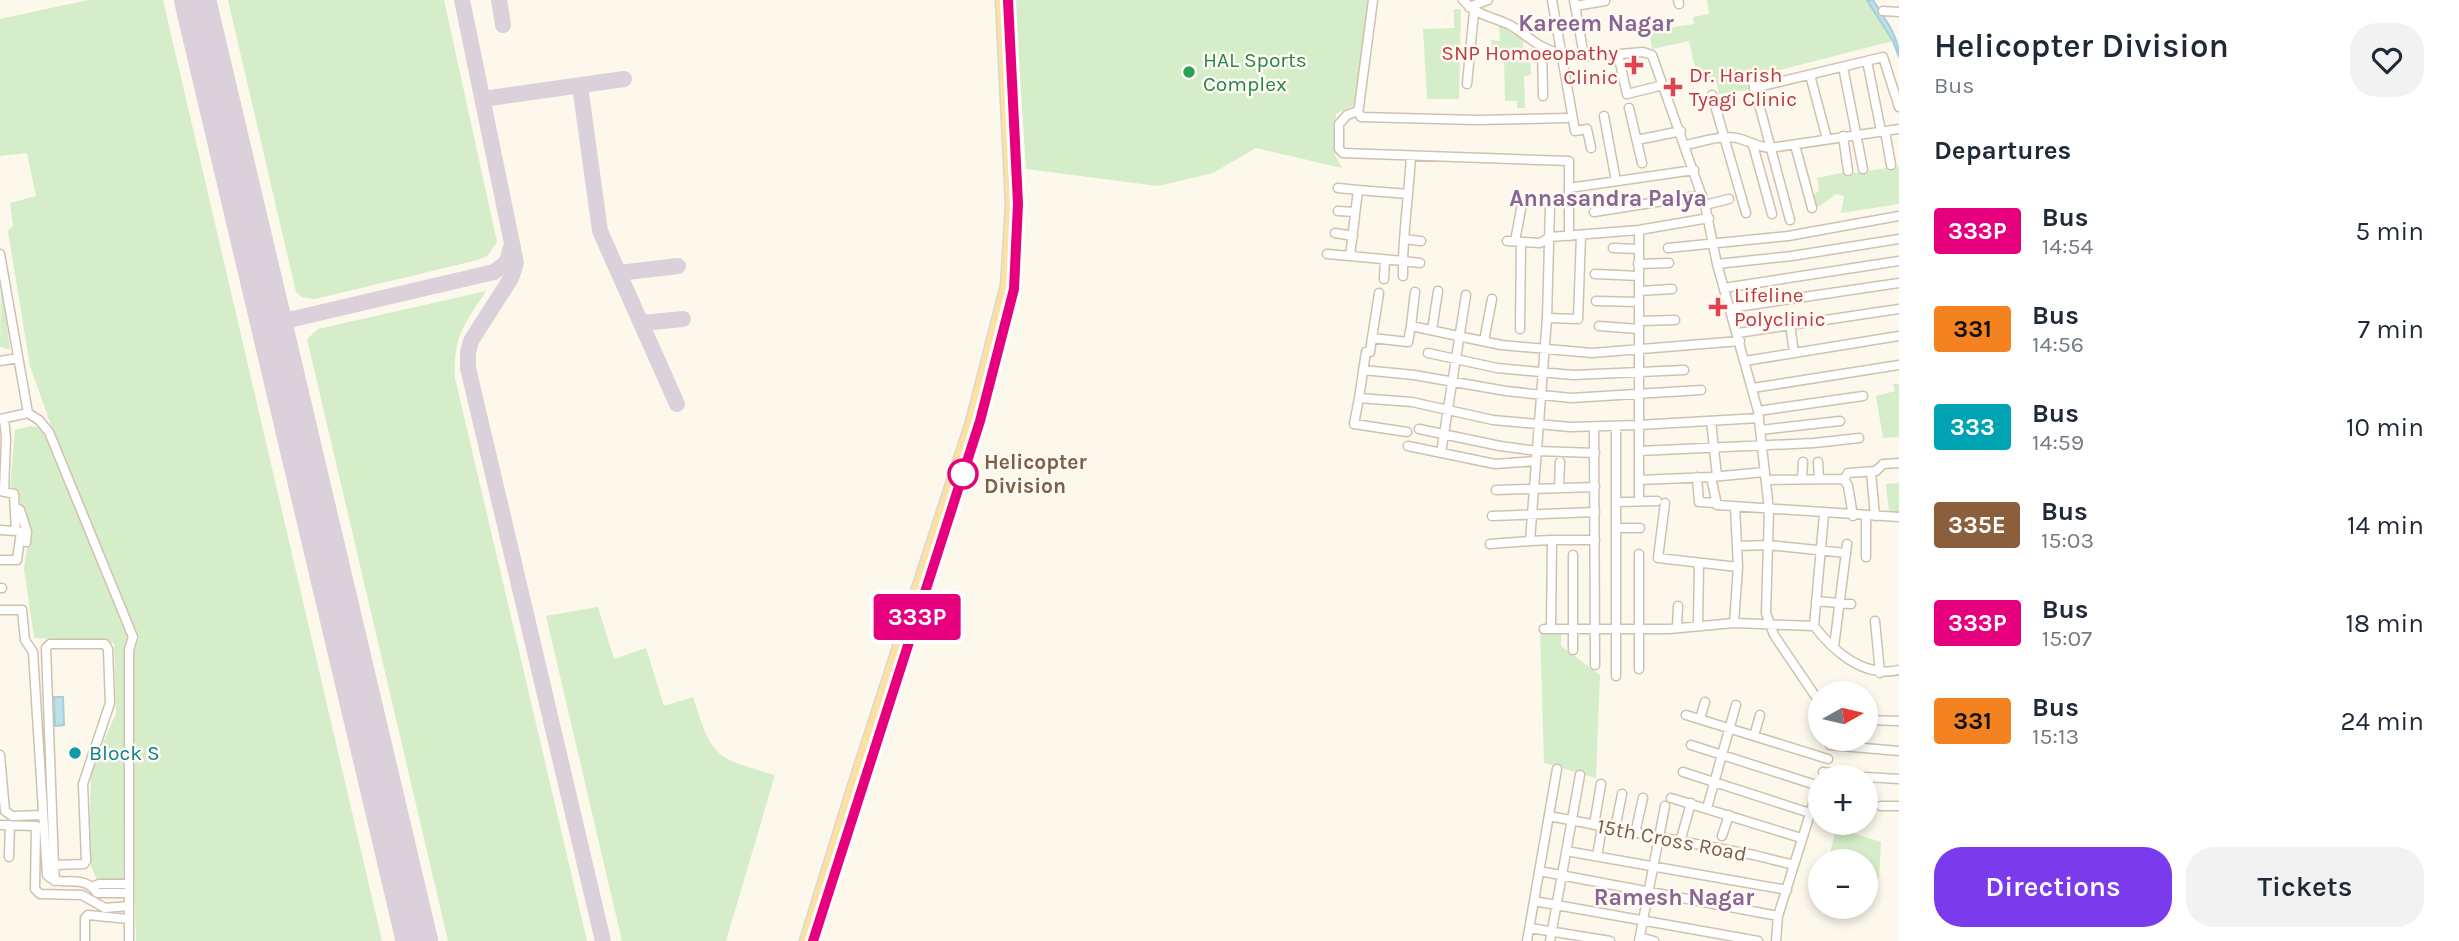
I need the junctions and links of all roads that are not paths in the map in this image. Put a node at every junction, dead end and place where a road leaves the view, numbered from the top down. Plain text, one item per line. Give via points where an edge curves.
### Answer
1 (1001, 0) edge
2 (1008, 0) edge
3 (1373, 0) edge
4 (1488, 0) edge
5 (1552, 0) edge
6 (1605, 1) edge
7 (1574, 3) edge
8 (1470, 5) edge
9 (1883, 11) dead end
10 (1899, 12) edge
11 (1542, 47) junction
12 (1618, 54) junction
13 (1562, 55) junction
14 (1584, 56) junction
15 (1867, 61) junction
16 (1843, 67) junction
17 (1810, 75) junction
18 (1895, 80) edge
19 (1467, 84) dead end
20 (1662, 85) junction
21 (1712, 95) dead end
22 (1544, 96) dead end
23 (1899, 105) edge
24 (1629, 107) dead end
25 (1358, 111) junction
26 (1604, 116) dead end
27 (1566, 118) dead end
28 (1899, 129) edge
29 (1681, 131) junction
30 (1883, 131) junction
31 (1857, 134) junction
32 (1843, 136) junction
33 (1724, 138) junction
34 (1826, 139) junction
35 (1637, 140) junction
36 (1685, 145) junction
37 (1753, 145) junction
38 (1795, 145) junction
39 (1591, 148) dead end
40 (1770, 148) junction
41 (1411, 156) junction
42 (1642, 163) dead end
43 (1891, 165) dead end
44 (1863, 169) dead end
45 (1694, 170) junction
46 (1848, 172) dead end
47 (1616, 181) junction
48 (1338, 188) dead end
49 (1569, 188) junction
50 (1358, 190) junction
51 (1408, 194) junction
52 (1702, 195) junction
53 (1729, 199) dead end
54 (1522, 204) dead end
55 (1705, 205) junction
56 (1550, 206) dead end
57 (1812, 208) dead end
58 (1338, 211) dead end
59 (1355, 212) junction
60 (1594, 212) dead end
61 (1746, 213) dead end
62 (1772, 214) dead end
63 (1899, 216) edge
64 (1709, 218) junction
65 (1790, 220) dead end
66 (1639, 230) junction
67 (1335, 233) dead end
68 (1353, 236) junction
69 (1569, 236) junction
70 (1581, 236) junction
71 (1550, 237) junction
72 (1404, 239) junction
73 (1899, 239) edge
74 (1421, 240) dead end
75 (1515, 242) junction
76 (1713, 242) junction
77 (1613, 248) dead end
78 (1668, 248) dead end
79 (1639, 249) junction
80 (0, 254) edge
81 (1327, 254) dead end
82 (1350, 257) junction
83 (1385, 260) junction
84 (1403, 261) junction
85 (1899, 261) edge
86 (1420, 263) dead end
87 (1669, 263) dead end
88 (1639, 264) junction
89 (1717, 264) junction
90 (1595, 274) dead end
91 (1403, 276) dead end
92 (1639, 276) junction
93 (1384, 279) dead end
94 (1899, 283) edge
95 (1724, 288) junction
96 (1672, 289) dead end
97 (1438, 291) dead end
98 (1639, 291) junction
99 (1415, 292) dead end
100 (1380, 293) dead end
101 (1465, 295) dead end
102 (1492, 299) dead end
103 (1596, 301) dead end
104 (1639, 302) junction
105 (1730, 308) junction
106 (1899, 309) edge
107 (1547, 318) junction
108 (1675, 320) dead end
109 (1790, 324) junction
110 (1639, 325) junction
111 (1411, 326) junction
112 (1599, 326) dead end
113 (1520, 329) dead end
114 (1432, 330) junction
115 (1459, 335) junction
116 (1899, 336) edge
117 (1739, 337) junction
118 (1372, 338) junction
119 (1484, 341) junction
120 (1545, 349) junction
121 (1639, 350) junction
122 (1428, 353) dead end
123 (1794, 354) junction
124 (18, 358) junction
125 (1456, 358) junction
126 (0, 361) edge
127 (1745, 361) junction
128 (1899, 365) edge
129 (1363, 370) junction
130 (1684, 370) dead end
131 (1639, 372) junction
132 (1543, 373) junction
133 (1452, 380) junction
134 (1753, 388) junction
135 (1701, 390) dead end
136 (1639, 394) junction
137 (1541, 395) junction
138 (1863, 397) dead end
139 (1359, 398) junction
140 (1448, 409) junction
141 (27, 412) junction
142 (1759, 414) junction
143 (2, 419) edge
144 (1711, 421) junction
145 (1840, 421) dead end
146 (1539, 424) junction
147 (1639, 425) junction
148 (1594, 426) junction
149 (1616, 426) junction
150 (974, 428) junction
151 (1419, 429) dead end
152 (1761, 430) junction
153 (1407, 432) dead end
154 (1445, 435) junction
155 (1858, 438) dead end
156 (1763, 444) junction
157 (1408, 446) dead end
158 (1714, 448) junction
159 (1537, 451) junction
160 (1639, 451) junction
161 (1441, 453) junction
162 (1595, 453) junction
163 (0, 457) edge
164 (1536, 461) junction
165 (1560, 462) dead end
166 (1802, 462) dead end
167 (1818, 462) dead end
168 (1899, 463) edge
169 (1871, 472) junction
170 (1765, 476) junction
171 (1697, 477) junction
172 (1714, 477) junction
173 (1802, 478) junction
174 (1819, 478) junction
175 (1843, 479) junction
176 (1639, 480) junction
177 (1559, 487) junction
178 (1595, 487) junction
179 (1533, 488) junction
180 (1496, 490) dead end
181 (2, 491) edge
182 (1639, 501) junction
183 (1616, 502) junction
184 (1716, 503) junction
185 (16, 507) junction
186 (1735, 507) junction
187 (1769, 510) junction
188 (1595, 512) junction
189 (1824, 514) junction
190 (1530, 515) junction
191 (1492, 516) dead end
192 (1853, 516) junction
193 (1870, 516) junction
194 (1899, 517) edge
195 (1616, 528) junction
196 (1640, 528) dead end
197 (0, 530) edge
198 (16, 531) junction
199 (1552, 540) junction
200 (1595, 540) junction
201 (1530, 541) junction
202 (26, 542) dead end
203 (1490, 544) dead end
204 (1769, 545) junction
205 (1737, 546) junction
206 (1821, 550) junction
207 (1639, 554) dead end
208 (1573, 555) dead end
209 (1866, 557) dead end
210 (0, 560) edge
211 (1699, 564) junction
212 (1738, 567) junction
213 (1816, 601) junction
214 (1840, 603) junction
215 (1851, 604) dead end
216 (1678, 606) dead end
217 (0, 610) edge
218 (1875, 621) dead end
219 (1734, 623) junction
220 (1769, 623) junction
221 (1698, 625) junction
222 (1814, 626) junction
223 (1639, 627) junction
224 (1676, 627) junction
225 (1574, 628) junction
226 (1595, 628) junction
227 (1617, 628) junction
228 (1834, 648) junction
229 (1573, 650) dead end
230 (1595, 665) dead end
231 (1639, 668) dead end
232 (1899, 670) edge
233 (1880, 673) junction
234 (1616, 676) dead end
235 (1808, 685) edge
236 (1705, 702) dead end
237 (1736, 705) dead end
238 (1686, 715) dead end
239 (1760, 715) dead end
240 (1700, 719) junction
241 (1878, 720) edge
242 (1899, 721) edge
243 (1730, 728) junction
244 (1754, 736) junction
245 (1690, 745) dead end
246 (1878, 748) edge
247 (1829, 751) edge
248 (1899, 751) edge
249 (0, 755) edge
250 (1722, 755) junction
251 (1828, 758) junction
252 (1826, 765) edge
253 (1557, 769) dead end
254 (1683, 772) dead end
255 (1580, 775) dead end
256 (1808, 776) edge
257 (1878, 778) edge
258 (1899, 779) edge
259 (1714, 782) junction
260 (1601, 784) dead end
261 (1622, 794) dead end
262 (1671, 798) dead end
263 (1643, 799) dead end
264 (1691, 803) junction
265 (1665, 806) dead end
266 (1881, 806) dead end
267 (1899, 806) edge
268 (1707, 808) junction
269 (1808, 812) edge
270 (1729, 815) junction
271 (43, 816) junction
272 (1549, 816) junction
273 (1808, 819) edge
274 (1571, 820) junction
275 (0, 825) edge
276 (10, 825) junction
277 (1598, 826) junction
278 (1615, 829) junction
279 (1636, 834) junction
280 (1722, 836) dead end
281 (1658, 838) junction
282 (1801, 838) junction
283 (1679, 842) junction
284 (1566, 851) junction
285 (1597, 856) junction
286 (9, 857) dead end
287 (54, 865) junction
288 (1794, 865) junction
289 (1654, 866) junction
290 (1539, 871) junction
291 (1562, 875) junction
292 (55, 881) junction
293 (128, 888) junction
294 (1787, 890) junction
295 (1649, 893) junction
296 (1534, 901) junction
297 (1556, 905) junction
298 (128, 906) junction
299 (104, 912) junction
300 (1779, 916) junction
301 (128, 919) junction
302 (1644, 920) junction
303 (1530, 928) junction
304 (1551, 936) edge
305 (1573, 938) edge
306 (1640, 939) edge
307 (1600, 940) edge
308 (85, 941) edge
309 (128, 941) edge
310 (805, 941) edge
311 (813, 941) edge
312 (1527, 941) edge
313 (1610, 941) edge
314 (1654, 941) edge
315 (1758, 941) edge
316 (1776, 941) edge

1 - 150 main road via 1011,227 1006,285
2 - 150 main road via 1018,204 1014,289
3 - 25 street
4 - 8 street
5 - 13 street
6 - 7 street
7 - 14 street
8 - 11 street
8 - 19 street
9 - 10 street
11 - 13 street
11 - 22 street
12 - 14 street
12 - 20 street via 1652,55
12 - 20 street via 1627,94
13 - 14 street
13 - 39 street via 1575,131 1587,129
15 - 16 street
15 - 18 street via 1883,57
15 - 30 street
16 - 17 street
16 - 31 street
17 - 34 street
17 - 40 street via 1753,83
18 - 23 street
20 - 29 street
21 - 33 street
24 - 35 street
25 - 27 street via 1361,117
25 - 41 street via 1339,124 1343,153
26 - 47 street
28 - 30 street
29 - 35 street
29 - 36 street
30 - 31 street
30 - 43 street
31 - 32 street
31 - 44 street
32 - 34 street
32 - 46 street
33 - 36 street
33 - 37 street
33 - 61 street
34 - 38 street
35 - 42 street
36 - 45 street
37 - 40 street
37 - 62 street
38 - 40 street
38 - 57 street
40 - 65 street
41 - 49 street via 1569,161
41 - 51 street
45 - 47 street
45 - 52 street
47 - 49 street
48 - 50 street
49 - 69 street
50 - 51 street
50 - 59 street
51 - 72 street
52 - 55 street
52 - 60 street
53 - 55 street
54 - 75 street
55 - 64 street
56 - 71 street
58 - 59 street
59 - 68 street
63 - 76 street via 1788,236
64 - 66 street
64 - 76 street
66 - 70 street
66 - 79 street
67 - 68 street
68 - 82 street
69 - 70 street
69 - 71 street
70 - 107 street via 1578,319
71 - 75 street via 1540,243
71 - 107 street
72 - 74 street
72 - 84 street
73 - 89 street
75 - 113 street
76 - 78 street
76 - 89 street
77 - 79 street
79 - 88 street
80 - 124 street
81 - 82 street
82 - 83 street
83 - 84 street
83 - 93 street
84 - 86 street
84 - 91 street
85 - 95 street
87 - 88 street
88 - 92 street
89 - 95 street
90 - 92 street
92 - 98 street
94 - 105 street
95 - 105 street
96 - 98 street
97 - 114 street
98 - 104 street
99 - 111 street
100 - 118 street
101 - 115 street
102 - 119 street
103 - 104 street
104 - 110 street
105 - 117 street
106 - 109 street
107 - 120 street
108 - 110 street
109 - 117 street
109 - 123 street
110 - 112 street
110 - 121 street
111 - 114 street
111 - 118 street via 1408,342
114 - 115 street
115 - 119 street
115 - 125 street
116 - 123 street
117 - 121 street
117 - 127 street
118 - 129 street
119 - 120 street
120 - 121 street via 1592,354
120 - 132 street
121 - 131 street
122 - 125 street
123 - 127 street
124 - 126 street
124 - 141 street
125 - 132 street
125 - 133 street
127 - 134 street
128 - 134 street
129 - 133 street
129 - 139 street
130 - 131 street
131 - 132 street
131 - 136 street
132 - 137 street
133 - 137 street
133 - 140 street
134 - 142 street
135 - 136 street
136 - 137 street
136 - 147 street
137 - 146 street
138 - 142 street
139 - 140 street
139 - 153 street via 1354,424
140 - 146 street via 1493,420
140 - 154 street
141 - 143 street
141 - 293 street via 40,419 49,432 132,633
142 - 144 street
142 - 152 street
143 - 163 street
143 - 181 street via 6,438
144 - 147 street
144 - 158 street
145 - 152 street
146 - 148 street
146 - 159 street
147 - 149 street
147 - 160 street
148 - 149 street
148 - 162 street
149 - 183 street
150 - 310 main road
150 - 311 main road
151 - 154 street
152 - 156 street
154 - 159 street
154 - 161 street
155 - 156 street
156 - 158 street
156 - 170 street
157 - 161 street
158 - 160 street
158 - 172 street
159 - 162 street
159 - 164 street
160 - 176 street
161 - 164 street via 1495,464
162 - 178 street
164 - 179 street
165 - 177 street
166 - 173 street
167 - 174 street
168 - 169 street via 1883,464
169 - 175 street via 1848,473
169 - 193 street
170 - 172 street
170 - 173 street
170 - 187 street
171 - 172 street
171 - 176 street
171 - 184 street via 1699,502
172 - 184 street
173 - 174 street
174 - 175 street
175 - 192 street
176 - 182 street
177 - 178 street
177 - 179 street
178 - 188 street
179 - 180 street
179 - 190 street
181 - 185 street via 13,494
182 - 183 street
182 - 211 street via 1661,502 1658,558
183 - 195 street
184 - 186 street
185 - 198 street
185 - 202 street via 27,532
186 - 187 street
186 - 205 street
187 - 189 street
187 - 204 street
188 - 190 street
188 - 200 street
189 - 192 street
189 - 206 street
190 - 191 street
190 - 201 street
192 - 193 street
193 - 194 street
193 - 209 street
195 - 196 street
195 - 227 street
197 - 198 street
198 - 210 street via 21,533 17,561
199 - 200 street
199 - 201 street
199 - 225 street via 1548,629
200 - 226 street
201 - 203 street
204 - 205 street
204 - 206 street
204 - 220 street
205 - 212 street
206 - 213 street
206 - 214 street via 1847,548
207 - 223 street
208 - 225 street
211 - 212 street
211 - 221 street
212 - 219 street
213 - 214 street
213 - 222 street
214 - 215 street
214 - 228 street
216 - 224 street
217 - 271 street via 22,610 25,640 33,652
218 - 233 street
219 - 220 street
219 - 221 street
220 - 222 street
220 - 235 street
221 - 224 street
222 - 228 street
223 - 224 street
223 - 227 street
223 - 231 street
225 - 226 street
225 - 229 street
226 - 227 street
226 - 230 street
227 - 234 street
228 - 233 street
232 - 233 street
236 - 240 street
237 - 243 street
238 - 240 street
239 - 244 street
240 - 243 street
241 - 242 street
243 - 244 street
243 - 250 street
244 - 251 street
245 - 250 street
246 - 248 street
247 - 251 street
249 - 271 street via 5,811 12,816
250 - 256 street
250 - 259 street
251 - 252 street
253 - 272 street
254 - 259 street
255 - 274 street
257 - 258 street
259 - 268 street
259 - 269 street
260 - 277 street
261 - 278 street
262 - 264 street
263 - 279 street
264 - 268 street
264 - 283 street
265 - 281 street
266 - 267 street
268 - 270 street
270 - 280 street
270 - 282 street
271 - 292 street via 46,871
272 - 274 street, 15th Cross Road
272 - 290 street
273 - 282 street
274 - 277 street, 15th Cross Road
274 - 284 street
275 - 276 street
276 - 286 street
276 - 299 street via 36,825 35,889 40,894 82,895
277 - 278 street, 15th Cross Road
277 - 285 street
278 - 279 street, 15th Cross Road
279 - 281 street, 15th Cross Road
281 - 283 street, 15th Cross Road
281 - 289 street
282 - 288 street
283 - 288 street, 15th Cross Road
284 - 285 street
284 - 291 street
285 - 289 street
287 - 287 street via 46,648 50,644 105,644 110,703 83,784 86,861
287 - 292 street
288 - 294 street
289 - 294 street
289 - 295 street
290 - 291 street
290 - 296 street
291 - 295 street
291 - 297 street
292 - 293 street via 83,880 97,893
293 - 298 street
294 - 300 street
295 - 300 street
295 - 302 street
296 - 297 street
296 - 303 street
297 - 302 street
297 - 304 street
298 - 299 street
298 - 301 street
299 - 301 street
299 - 308 street via 85,918
300 - 316 street
301 - 309 street
302 - 306 street
302 - 315 street
303 - 304 street
303 - 312 street
304 - 305 street
305 - 307 street
306 - 314 street
307 - 313 street

